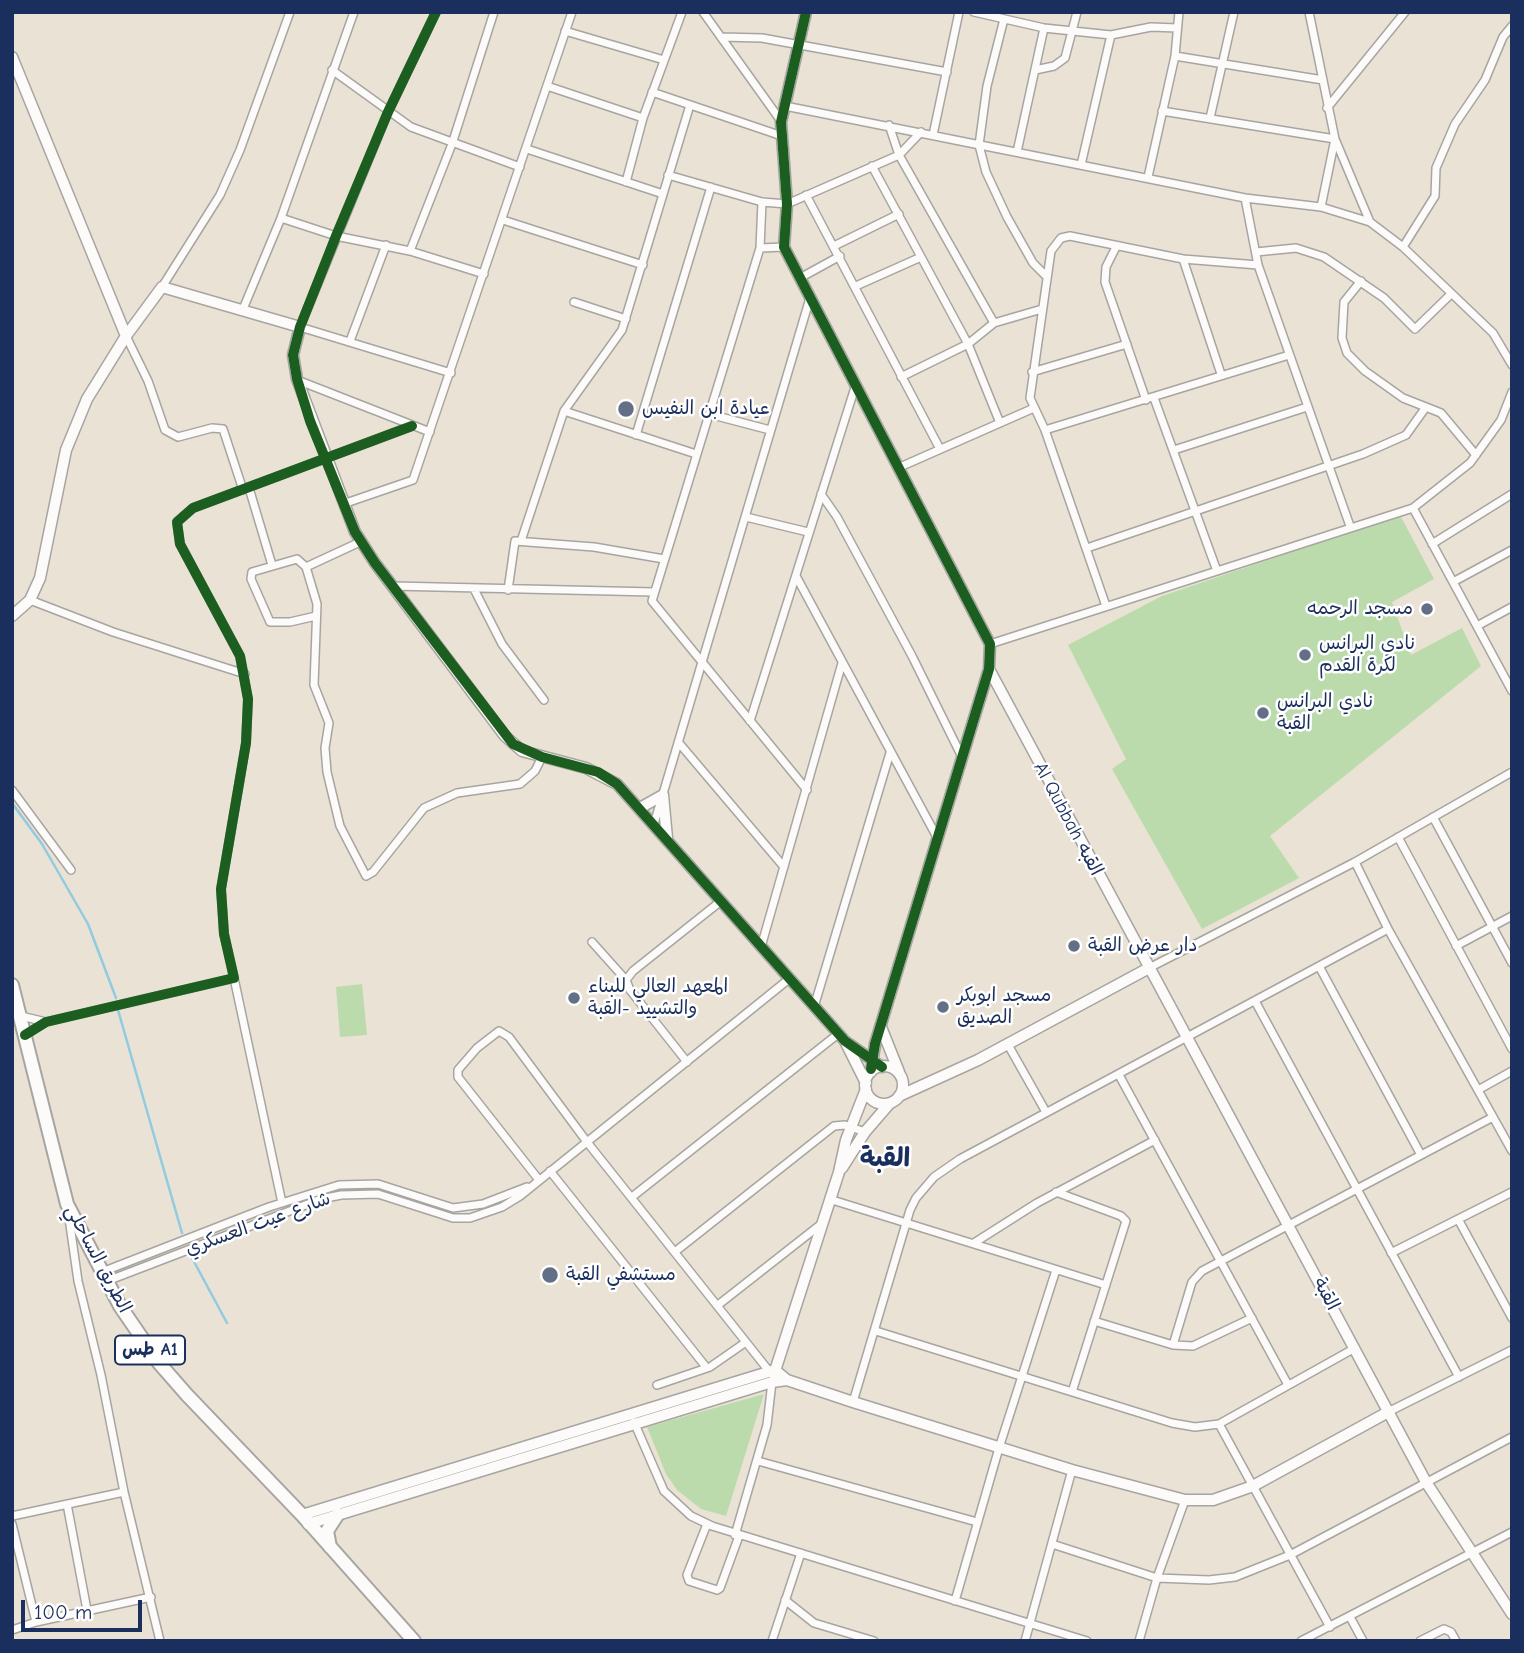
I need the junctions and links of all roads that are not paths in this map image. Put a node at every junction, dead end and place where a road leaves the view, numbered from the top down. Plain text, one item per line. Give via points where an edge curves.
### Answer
1 (289, 12) edge
2 (354, 12) edge
3 (436, 12) edge
4 (494, 12) edge
5 (572, 12) edge
6 (682, 12) edge
7 (703, 12) edge
8 (806, 12) edge
9 (960, 12) edge
10 (974, 12) edge
11 (1077, 12) edge
12 (1179, 12) edge
13 (1234, 12) edge
14 (1309, 12) edge
15 (1405, 12) edge
16 (1004, 19) junction
17 (1512, 26) edge
18 (1044, 28) junction
19 (1177, 28) junction
20 (565, 31) junction
21 (1074, 32) junction
22 (1111, 35) junction
23 (721, 37) junction
24 (800, 44) junction
25 (1175, 56) junction
26 (12, 57) edge
27 (664, 60) junction
28 (1223, 65) junction
29 (332, 70) junction
30 (1035, 70) junction
31 (947, 72) junction
32 (1323, 80) junction
33 (547, 86) junction
34 (652, 92) junction
35 (690, 105) junction
36 (785, 106) junction
37 (1327, 108) junction
38 (1162, 111) junction
39 (388, 112) junction
40 (643, 118) junction
41 (1210, 118) junction
42 (781, 122) junction
43 (889, 125) junction
44 (921, 132) junction
45 (933, 135) junction
46 (782, 136) junction
47 (1335, 139) junction
48 (452, 144) junction
49 (979, 145) junction
50 (527, 149) junction
51 (1017, 152) junction
52 (899, 155) junction
53 (1081, 165) junction
54 (872, 166) junction
55 (520, 167) junction
56 (668, 175) junction
57 (1148, 177) junction
58 (626, 182) junction
59 (711, 187) junction
60 (663, 194) junction
61 (806, 195) junction
62 (1245, 198) junction
63 (762, 202) junction
64 (787, 204) junction
65 (1321, 207) junction
66 (899, 214) junction
67 (281, 218) junction
68 (503, 220) junction
69 (1370, 222) junction
70 (336, 236) junction
71 (386, 245) junction
72 (834, 246) junction
73 (784, 247) junction
74 (1116, 247) junction
75 (1403, 247) junction
76 (760, 248) junction
77 (410, 251) junction
78 (1255, 252) junction
79 (840, 257) junction
80 (921, 257) junction
81 (1183, 259) junction
82 (643, 265) junction
83 (1258, 265) junction
84 (484, 274) junction
85 (1047, 277) junction
86 (800, 278) junction
87 (1361, 281) junction
88 (856, 286) junction
89 (162, 288) junction
90 (1451, 294) junction
91 (810, 298) junction
92 (574, 302) dead end
93 (243, 309) junction
94 (1042, 309) junction
95 (626, 319) junction
96 (994, 323) junction
97 (300, 327) junction
98 (126, 336) junction
99 (350, 341) junction
100 (968, 344) junction
101 (1126, 344) junction
102 (1289, 355) junction
103 (1512, 365) edge
104 (1032, 372) junction
105 (451, 373) junction
106 (1221, 374) junction
107 (901, 377) junction
108 (297, 379) junction
109 (856, 384) junction
110 (1512, 392) edge
111 (1150, 399) junction
112 (1307, 407) junction
113 (1426, 407) junction
114 (1034, 408) junction
115 (564, 411) junction
116 (709, 414) junction
117 (1512, 419) edge
118 (1501, 420) junction
119 (1000, 423) junction
120 (412, 426) junction
121 (770, 430) junction
122 (1045, 430) junction
123 (430, 432) junction
124 (636, 435) junction
125 (940, 449) junction
126 (1174, 450) junction
127 (696, 454) junction
128 (1476, 455) junction
129 (325, 459) junction
130 (1330, 466) junction
131 (900, 467) junction
132 (246, 489) junction
133 (821, 494) junction
134 (1512, 494) edge
135 (344, 504) junction
136 (1413, 508) junction
137 (1194, 509) junction
138 (746, 517) junction
139 (1350, 526) junction
140 (808, 532) junction
141 (521, 541) junction
142 (360, 542) junction
143 (1432, 544) junction
144 (1087, 548) junction
145 (1512, 551) edge
146 (664, 559) junction
147 (272, 565) junction
148 (306, 567) junction
149 (1217, 571) junction
150 (796, 576) junction
151 (1453, 582) junction
152 (393, 586) junction
153 (474, 589) junction
154 (508, 590) junction
155 (654, 592) junction
156 (30, 600) junction
157 (1106, 606) junction
158 (1512, 607) edge
159 (12, 616) edge
160 (316, 616) junction
161 (1477, 626) junction
162 (990, 644) junction
163 (702, 662) junction
164 (842, 663) junction
165 (989, 669) junction
166 (245, 674) junction
167 (1512, 691) edge
168 (544, 700) dead end
169 (750, 721) junction
170 (678, 743) junction
171 (890, 753) junction
172 (542, 757) junction
173 (962, 757) junction
174 (1512, 772) edge
175 (12, 790) edge
176 (807, 790) junction
177 (663, 795) junction
178 (640, 808) junction
179 (1433, 817) junction
180 (654, 824) junction
181 (1398, 837) junction
182 (667, 839) junction
183 (938, 840) junction
184 (1354, 862) junction
185 (784, 867) junction
186 (71, 870) dead end
187 (721, 901) junction
188 (1512, 916) edge
189 (1492, 927) junction
190 (1388, 929) junction
191 (592, 942) dead end
192 (1456, 946) junction
193 (761, 947) junction
194 (1511, 960) edge
195 (1149, 968) junction
196 (1320, 968) junction
197 (234, 978) junction
198 (789, 979) junction
199 (626, 980) junction
200 (12, 985) edge
201 (1255, 1001) junction
202 (814, 1007) junction
203 (21, 1016) junction
204 (46, 1022) junction
205 (881, 1027) junction
206 (25, 1035) junction
207 (841, 1037) junction
208 (1188, 1039) junction
209 (1007, 1044) junction
210 (1512, 1049) edge
211 (872, 1059) junction
212 (687, 1062) junction
213 (882, 1066) junction
214 (1512, 1071) edge
215 (871, 1072) junction
216 (899, 1073) junction
217 (1119, 1075) junction
218 (866, 1086) junction
219 (1478, 1090) junction
220 (900, 1096) junction
221 (890, 1103) junction
222 (1046, 1112) junction
223 (1493, 1117) junction
224 (850, 1127) junction
225 (865, 1132) junction
226 (1155, 1140) junction
227 (587, 1142) junction
228 (1512, 1151) edge
229 (1421, 1156) junction
230 (550, 1171) junction
231 (839, 1172) junction
232 (539, 1180) junction
233 (528, 1187) junction
234 (1357, 1188) junction
235 (318, 1189) junction
236 (1056, 1192) junction
237 (1512, 1192) edge
238 (632, 1197) junction
239 (321, 1199) junction
240 (829, 1199) junction
241 (282, 1203) junction
242 (67, 1204) junction
243 (1458, 1219) junction
244 (906, 1223) junction
245 (1289, 1224) junction
246 (820, 1225) junction
247 (974, 1243) junction
248 (676, 1251) junction
249 (1391, 1252) junction
250 (1222, 1261) junction
251 (1056, 1270) junction
252 (105, 1276) junction
253 (1106, 1285) junction
254 (718, 1305) junction
255 (1252, 1318) junction
256 (1512, 1318) edge
257 (1094, 1321) junction
258 (876, 1331) junction
259 (746, 1342) junction
260 (1172, 1345) junction
261 (1354, 1348) junction
262 (1512, 1350) edge
263 (706, 1367) junction
264 (772, 1374) junction
265 (1021, 1376) junction
266 (1459, 1377) junction
267 (1287, 1383) junction
268 (657, 1385) dead end
269 (1072, 1392) junction
270 (853, 1402) junction
271 (1390, 1411) junction
272 (633, 1420) junction
273 (1219, 1424) junction
274 (1512, 1437) edge
275 (999, 1448) junction
276 (758, 1461) junction
277 (1072, 1470) junction
278 (1426, 1482) junction
279 (1252, 1486) junction
280 (124, 1492) junction
281 (1185, 1500) junction
282 (67, 1504) junction
283 (338, 1514) junction
284 (12, 1516) edge
285 (305, 1520) junction
286 (977, 1522) junction
287 (12, 1524) edge
288 (707, 1524) junction
289 (1512, 1532) edge
290 (737, 1535) junction
291 (1052, 1544) junction
292 (331, 1550) junction
293 (801, 1553) junction
294 (1290, 1555) junction
295 (1471, 1555) junction
296 (1157, 1578) junction
297 (151, 1597) junction
298 (785, 1600) junction
299 (955, 1601) junction
300 (87, 1610) junction
301 (1510, 1610) edge
302 (1350, 1617) junction
303 (36, 1622) junction
304 (1030, 1625) junction
305 (1330, 1628) junction
306 (12, 1630) edge
307 (842, 1631) junction
308 (160, 1641) edge
309 (414, 1641) edge
310 (772, 1641) edge
311 (841, 1641) edge
312 (874, 1641) edge
313 (1025, 1641) edge
314 (1085, 1641) edge
315 (1139, 1641) edge
316 (1301, 1641) edge
317 (1363, 1641) edge
318 (1420, 1641) edge
319 (1456, 1641) edge

1 - 89 street via 220,195
2 - 29 street
3 - 39 street
4 - 48 street
5 - 20 street
6 - 27 street
7 - 23 street
8 - 24 street
9 - 31 street
10 - 16 street
11 - 21 street
12 - 19 street
13 - 28 street
14 - 32 street
15 - 37 street
16 - 18 street
16 - 49 street via 987,86
17 - 75 street via 1485,80 1455,124 1436,168 1435,196
18 - 21 street
18 - 30 street
19 - 22 street via 1150,27
19 - 25 street
20 - 27 street
20 - 33 street
21 - 22 street
21 - 30 street via 1062,62
22 - 53 street
23 - 24 street
23 - 42 street
24 - 31 street
24 - 36 street
25 - 28 street
25 - 38 street
26 - 98 street
27 - 34 street
28 - 32 street
28 - 41 street
29 - 39 street
29 - 67 street
30 - 51 street
31 - 45 street
32 - 37 street
33 - 40 street
33 - 50 street
34 - 35 street
34 - 40 street
35 - 46 street
35 - 56 street
36 - 42 street
36 - 43 street
37 - 47 street
38 - 41 street
38 - 57 street
39 - 48 street
39 - 70 street
40 - 58 street
41 - 47 street
42 - 46 street
43 - 44 street
43 - 52 street
44 - 45 street
44 - 52 street
45 - 49 street
46 - 64 street
47 - 65 street
47 - 69 street
48 - 55 street
48 - 77 street
49 - 51 street
49 - 85 street via 1007,217
50 - 55 street
50 - 58 street
51 - 53 street
52 - 54 street
52 - 96 street
53 - 57 street
54 - 61 street
54 - 66 street
55 - 68 street
56 - 59 street
56 - 60 street
57 - 62 street
58 - 60 street
59 - 63 street
59 - 124 street
60 - 82 street
61 - 64 street
61 - 72 street
62 - 65 street
62 - 78 street
63 - 64 street
63 - 76 street
64 - 73 street
65 - 69 street
66 - 72 street
66 - 80 street
67 - 70 street
67 - 93 street
68 - 82 street
68 - 84 street
69 - 75 street
70 - 71 street
70 - 97 street
71 - 77 street
71 - 99 street
72 - 79 street
73 - 76 street
73 - 86 street
74 - 81 street
74 - 85 street via 1061,238 1051,251
74 - 101 street via 1105,282
75 - 90 street
76 - 116 street
77 - 84 street
78 - 83 street
78 - 87 street via 1308,250
79 - 86 street
79 - 88 street
80 - 88 street
80 - 100 street
81 - 83 street
81 - 106 street
82 - 95 street
83 - 102 street
84 - 105 street
85 - 94 street
86 - 91 street
87 - 90 street via 1418,330
87 - 113 street via 1344,302 1342,338 1347,353 1403,398
88 - 107 street
89 - 93 street
89 - 98 street
90 - 103 street via 1493,333
91 - 109 street
91 - 121 street
92 - 95 street
93 - 97 street
94 - 96 street
94 - 104 street
95 - 115 street via 615,344
96 - 100 street
97 - 99 street
97 - 108 street via 293,355
98 - 132 street via 165,430 178,437 223,429
98 - 156 street via 87,399 66,450 47,553
99 - 105 street
100 - 107 street
100 - 119 street
101 - 104 street
101 - 111 street
102 - 106 street
102 - 112 street
104 - 114 street via 1029,387
105 - 123 street
106 - 111 street
107 - 125 street
108 - 120 street
108 - 129 street
109 - 131 street
109 - 133 street
110 - 118 street
111 - 122 street
111 - 126 street
112 - 126 street
112 - 130 street
113 - 128 street via 1441,414
113 - 130 street via 1406,435
114 - 119 street
114 - 122 street
115 - 124 street
115 - 141 street
116 - 121 street
116 - 127 street
117 - 118 street
118 - 128 street
119 - 125 street
120 - 123 street
120 - 129 street
121 - 138 street
122 - 144 street
123 - 135 street via 411,481
124 - 127 street
125 - 131 street
126 - 137 street
127 - 146 street
128 - 136 street
129 - 132 street
129 - 135 street
130 - 137 street
130 - 139 street
131 - 162 street
132 - 147 street
132 - 166 street via 186,511 176,532
133 - 140 street
133 - 173 street via 906,644
134 - 143 street
135 - 142 street
136 - 139 street
136 - 143 street
137 - 144 street
137 - 149 street
138 - 140 street
138 - 163 street
139 - 149 street
140 - 150 street
141 - 146 street
141 - 154 street via 515,541
142 - 148 street
142 - 152 street
143 - 151 street
144 - 157 street
145 - 151 street
146 - 155 street
147 - 148 street via 298,559
147 - 160 street via 251,575 267,620 275,624
148 - 160 street via 316,598
149 - 157 street
150 - 164 street
150 - 169 street
151 - 161 street
152 - 153 street
152 - 172 street via 505,736 522,751
153 - 154 street
153 - 168 street via 502,644
154 - 155 street
155 - 163 street via 656,609
156 - 159 street
156 - 166 street
157 - 162 street
158 - 161 street
160 - 172 street via 314,685 329,719 327,772 340,826 366,876 424,808 457,793 520,784
161 - 167 street
162 - 165 street
163 - 169 street
163 - 170 street
164 - 171 street
164 - 176 street
165 - 173 street
165 - 195 street, Al Qubbah القبه
166 - 197 street via 246,743 221,889 224,934
169 - 176 street
170 - 177 street
170 - 185 street
171 - 183 street
171 - 202 street
172 - 178 street via 607,777
173 - 183 street
174 - 179 street
175 - 186 street
176 - 185 street
177 - 178 street
177 - 180 street
177 - 182 street
178 - 180 street
179 - 181 street
179 - 189 street
180 - 182 street
181 - 184 street
181 - 192 street
182 - 187 street
183 - 205 street
184 - 190 street
184 - 195 street
185 - 193 street
187 - 193 street
187 - 199 street
188 - 189 street
189 - 192 street
189 - 194 street
190 - 196 street
190 - 219 street
191 - 199 street
192 - 210 street
193 - 198 street
195 - 208 street, القبة
195 - 209 street
196 - 201 street
196 - 229 street
197 - 204 street
197 - 241 street
198 - 202 street
198 - 212 street, شارع عيت العسكري
199 - 212 street
200 - 203 highway, الطريق الساحلي / طس A1
201 - 208 street
201 - 234 street
202 - 207 street
203 - 204 street
203 - 206 highway, الطريق الساحلي / طس A1
204 - 206 street
205 - 211 street
205 - 216 street
206 - 242 highway, الطريق الساحلي / طس A1
207 - 211 street
207 - 218 street
207 - 238 street
208 - 217 street
208 - 245 street, القبة
209 - 220 street
209 - 222 street
211 - 213 street
211 - 215 street
212 - 227 street, شارع عيت العسكري
213 - 215 street
213 - 216 street
214 - 219 street
215 - 218 street
216 - 220 street
217 - 222 street
217 - 226 street
218 - 221 street via 877,1103
218 - 224 street
219 - 223 street
220 - 221 street
221 - 225 street
222 - 244 street via 947,1167 916,1198
223 - 228 street
223 - 229 street
224 - 225 street
224 - 231 street
224 - 248 street via 834,1126
225 - 231 street
226 - 236 street
226 - 250 street
227 - 230 street, شارع عيت العسكري
227 - 232 street via 509,1037 499,1031 484,1041 458,1070 458,1077
227 - 238 street
229 - 234 street
230 - 232 street, شارع عيت العسكري
230 - 263 street
231 - 240 street
232 - 233 street, شارع عيت العسكري
233 - 235 street, شارع عيت العسكري via 468,1208 439,1205 378,1184
233 - 239 street, شارع عيت العسكري via 502,1207 470,1217 438,1214 377,1194
234 - 245 street
234 - 249 street
235 - 239 street
235 - 241 street, شارع عيت العسكري
236 - 247 street
236 - 253 street via 1124,1218
237 - 243 street
238 - 248 street
239 - 252 street, شارع عيت العسكري
240 - 244 street
240 - 246 street
241 - 252 street, شارع عيت العسكري
242 - 252 highway, الطريق الساحلي / طس A1
242 - 280 street via 78,1281
243 - 249 street
243 - 256 street
244 - 247 street
244 - 258 street
245 - 250 street
245 - 261 street, القبة
246 - 254 street
246 - 264 street
247 - 251 street
248 - 254 street
249 - 266 street
250 - 255 street
250 - 260 street via 1196,1276
251 - 253 street
251 - 265 street
252 - 285 highway, الطريق الساحلي / طس A1 via 159,1363
253 - 257 street
254 - 259 street
255 - 260 street via 1201,1344
255 - 267 street
257 - 260 street
257 - 269 street
258 - 265 street
258 - 270 street
259 - 263 street
259 - 264 street
261 - 267 street
261 - 271 street, القبة
262 - 266 street
263 - 268 street
264 - 270 street
264 - 272 street
264 - 276 street
265 - 269 street
265 - 275 street
266 - 271 street
267 - 273 street
269 - 273 street via 1172,1423 1195,1427
270 - 275 street
271 - 278 street, القبة
271 - 279 street
272 - 283 street
272 - 285 street
272 - 288 street via 664,1491
273 - 279 street
274 - 278 street
275 - 277 street
275 - 286 street
276 - 286 street
276 - 290 street
277 - 281 street
277 - 291 street
278 - 294 street
278 - 295 street, القبة
279 - 281 street via 1213,1500
279 - 294 street
280 - 282 street
280 - 297 street
281 - 296 street
282 - 284 street
282 - 300 street
283 - 285 street
283 - 292 highway via 327,1531
285 - 292 highway, الطريق الساحلي / طس A1
286 - 299 street
287 - 303 street
288 - 290 street
288 - 290 street via 687,1575 689,1581 720,1588
289 - 295 street
290 - 293 street
291 - 296 street
291 - 304 street
292 - 309 highway, الطريق الساحلي / طس A1
293 - 298 street
293 - 299 street
294 - 296 street via 1235,1577
294 - 305 street
295 - 301 street, القبة
295 - 302 street
296 - 315 street
297 - 300 street
297 - 308 street
298 - 307 street via 814,1623
298 - 310 street
299 - 304 street
300 - 303 street
302 - 305 street
302 - 317 street
303 - 306 street
304 - 313 street
304 - 314 street
305 - 316 street
307 - 311 street
307 - 312 street
318 - 319 street via 1444,1629

